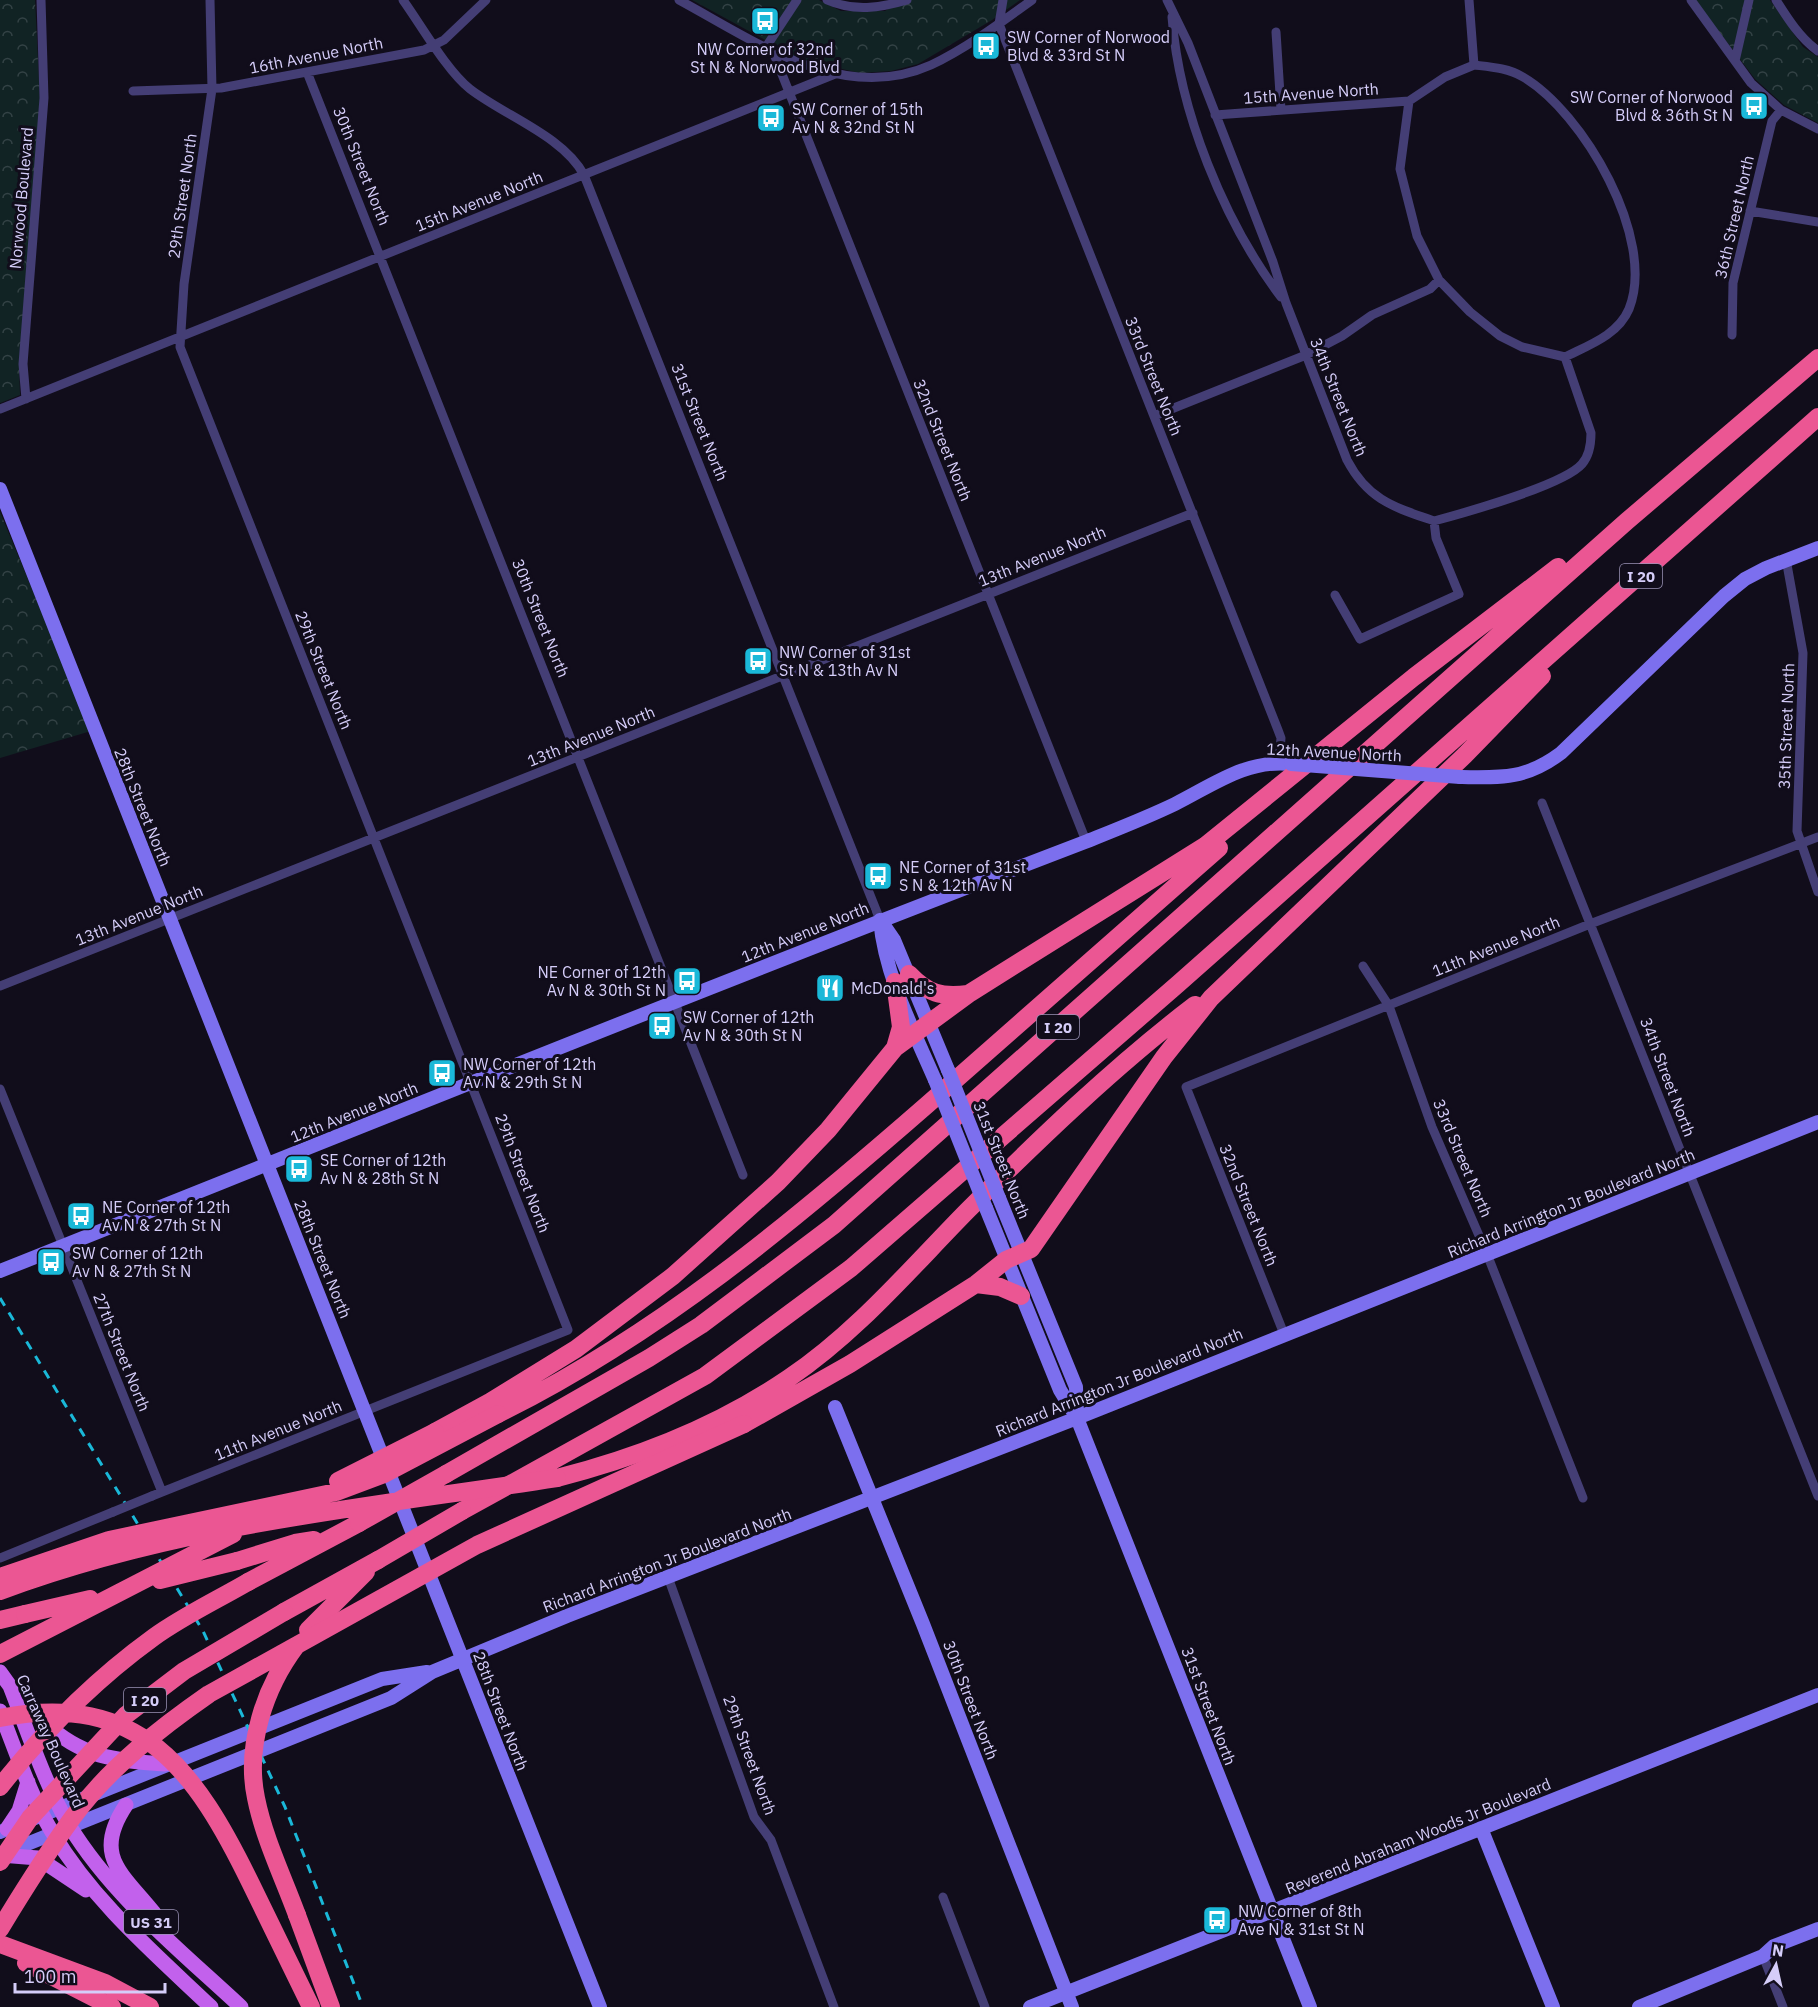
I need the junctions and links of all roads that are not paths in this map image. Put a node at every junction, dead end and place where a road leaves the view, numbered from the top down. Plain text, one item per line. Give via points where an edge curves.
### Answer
1 (41, 0) edge
2 (210, 0) edge
3 (403, 0) edge
4 (486, 0) edge
5 (680, 0) edge
6 (797, 0) edge
7 (827, 0) edge
8 (907, 0) edge
9 (1003, 0) edge
10 (1032, 0) edge
11 (1167, 0) edge
12 (1469, 0) edge
13 (1691, 0) edge
14 (1749, 0) edge
15 (1776, 0) edge
16 (1172, 11) junction
17 (999, 24) junction
18 (1276, 32) dead end
19 (435, 44) junction
20 (769, 48) junction
21 (1818, 51) edge
22 (1735, 61) junction
23 (1474, 65) junction
24 (307, 72) junction
25 (835, 74) junction
26 (212, 89) junction
27 (133, 91) dead end
28 (788, 93) junction
29 (1409, 101) junction
30 (1281, 110) junction
31 (1781, 110) junction
32 (1215, 116) junction
33 (1818, 129) edge
34 (584, 175) junction
35 (1750, 211) junction
36 (1818, 222) edge
37 (380, 256) junction
38 (1439, 280) junction
39 (1286, 303) junction
40 (1732, 335) dead end
41 (181, 337) junction
42 (1306, 355) junction
43 (1565, 357) junction
44 (1818, 358) edge
45 (26, 399) junction
46 (0, 409) edge
47 (1154, 416) junction
48 (1818, 417) edge
49 (0, 489) edge
50 (1193, 513) junction
51 (1627, 520) junction
52 (1434, 521) junction
53 (1818, 548) edge
54 (1786, 559) junction
55 (1651, 567) junction
56 (988, 594) junction
57 (1335, 595) dead end
58 (783, 676) junction
59 (1399, 690) junction
60 (578, 757) junction
61 (1285, 763) junction
62 (1542, 803) dead end
63 (1818, 837) edge
64 (374, 838) junction
65 (1086, 841) junction
66 (1800, 844) junction
67 (1818, 892) edge
68 (170, 919) junction
69 (880, 920) junction
70 (1590, 924) junction
71 (1363, 966) dead end
72 (1233, 977) junction
73 (902, 978) junction
74 (0, 986) edge
75 (969, 993) junction
76 (675, 1002) junction
77 (1389, 1006) junction
78 (922, 1028) junction
79 (895, 1048) junction
80 (472, 1083) junction
81 (1186, 1088) joint
82 (0, 1089) edge
83 (1818, 1122) edge
84 (267, 1164) junction
85 (1690, 1173) junction
86 (743, 1175) dead end
87 (63, 1246) junction
88 (1023, 1254) junction
89 (1487, 1254) junction
90 (1006, 1260) junction
91 (0, 1271) edge
92 (976, 1284) junction
93 (1021, 1296) junction
94 (568, 1330) joint
95 (1284, 1334) junction
96 (835, 1407) dead end
97 (366, 1412) junction
98 (1077, 1418) junction
99 (162, 1492) junction
100 (1818, 1496) edge
101 (870, 1497) junction
102 (1583, 1498) dead end
103 (330, 1538) junction
104 (0, 1558) edge
105 (378, 1560) junction
106 (0, 1577) edge
107 (668, 1577) junction
108 (0, 1591) edge
109 (0, 1620) edge
110 (0, 1654) edge
111 (463, 1659) junction
112 (0, 1672) edge
113 (432, 1672) junction
114 (10, 1686) junction
115 (1818, 1695) edge
116 (0, 1711) edge
117 (0, 1718) edge
118 (165, 1764) junction
119 (28, 1782) junction
120 (0, 1786) edge
121 (126, 1805) junction
122 (59, 1806) junction
123 (42, 1814) junction
124 (71, 1827) junction
125 (1481, 1828) junction
126 (3, 1830) edge
127 (53, 1834) junction
128 (0, 1855) edge
129 (0, 1862) edge
130 (943, 1897) dead end
131 (102, 1902) junction
132 (1272, 1912) junction
133 (0, 1929) edge
134 (1818, 1929) edge
135 (0, 1944) edge
136 (0, 1950) edge
137 (1763, 1956) junction
138 (189, 1958) junction
139 (195, 1992) junction
140 (1066, 1993) junction
141 (112, 2007) edge
142 (150, 2007) edge
143 (201, 2007) edge
144 (211, 2007) edge
145 (241, 2007) edge
146 (311, 2007) edge
147 (331, 2007) edge
148 (600, 2007) edge
149 (834, 2007) edge
150 (985, 2007) edge
151 (1030, 2007) edge
152 (1072, 2007) edge
153 (1310, 2007) edge
154 (1553, 2007) edge
155 (1639, 2007) edge
156 (1784, 2007) edge

1 - 45 street, Norwood Boulevard via 44,98 23,364
2 - 26 street, 29th Street North
3 - 19 street, 31st Street North
4 - 19 street, 16th Avenue North
5 - 20 street
6 - 20 street
7 - 8 street via 869,8
9 - 17 street
10 - 17 street
11 - 16 street, 34th Street North
12 - 23 street
13 - 22 street
14 - 22 street
15 - 21 street via 1808,44
16 - 32 street, 34th Street North
16 - 39 street, 34th Street North via 1182,78 1206,154 1240,233
17 - 25 street via 948,56 905,73 855,77
17 - 47 street, 33rd Street North
18 - 30 street
19 - 24 street, 16th Avenue North via 424,50
19 - 34 street, 31st Street North via 469,88 558,146 577,161
20 - 25 street via 800,65
20 - 28 street, 32nd Street North
22 - 31 street via 1751,83
23 - 29 street via 1445,77
23 - 43 street via 1502,68 1523,77 1554,101 1577,127 1610,181 1629,235 1636,277 1629,310 1611,333
24 - 26 street, 16th Avenue North
24 - 37 street, 30th Street North
25 - 28 street, 15th Avenue North
26 - 27 street, 16th Avenue North
26 - 41 street, 29th Street North via 184,284
28 - 34 street, 15th Avenue North
28 - 56 street, 32nd Street North
29 - 30 street, 15th Avenue North
29 - 38 street via 1400,169 1417,236
30 - 32 street, 15th Avenue North
31 - 33 street
31 - 35 street, 36th Street North via 1772,121
32 - 39 street, 34th Street North
34 - 37 street, 15th Avenue North
34 - 58 street, 31st Street North
35 - 36 street
35 - 40 street, 36th Street North via 1733,283
37 - 41 street, 15th Avenue North
37 - 60 street, 30th Street North
38 - 42 street via 1430,289 1372,315
38 - 43 street via 1500,336 1522,347
39 - 42 street, 34th Street North
41 - 45 street, 15th Avenue North
41 - 64 street, 29th Street North via 181,349
42 - 47 street
42 - 52 street, 34th Street North via 1357,479 1388,505
43 - 52 street via 1591,433 1591,445 1583,463 1527,491
44 - 51 highway, I 20
45 - 46 street, 15th Avenue North
47 - 50 street, 33rd Street North
48 - 55 highway, I 20
49 - 68 street, 28th Street North
50 - 56 street, 13th Avenue North
50 - 61 street, 33rd Street North via 1281,738
51 - 59 highway via 1563,562
51 - 103 highway, I 20, bridge via 834,1225 701,1325 649,1358
52 - 57 street via 1436,538 1459,594 1360,639
53 - 54 street, 12th Avenue North
54 - 61 street, 12th Avenue North, bridge via 1745,579 1724,596 1569,746 1527,774 1460,777
54 - 66 street, 35th Street North via 1803,652 1797,831
55 - 72 highway via 1465,755
55 - 105 highway, I 20, bridge via 850,1268 705,1376
56 - 58 street, 13th Avenue North
56 - 65 street, 32nd Street North
58 - 60 street, 13th Avenue North
58 - 69 street, 31st Street North
59 - 75 highway via 1205,846
59 - 106 highway, bridge via 793,1221 630,1339 542,1393 384,1474 336,1492 109,1540
60 - 64 street, 13th Avenue North
60 - 76 street, 30th Street North
61 - 65 street, 12th Avenue North via 1239,770 1173,804
62 - 70 street, 34th Street North
63 - 66 street, 11th Avenue North
64 - 68 street, 13th Avenue North
64 - 80 street, 29th Street North
65 - 69 street, 12th Avenue North
66 - 67 street, 35th Street North
66 - 70 street, 11th Avenue North
68 - 74 street, 13th Avenue North
68 - 84 street, 28th Street North
69 - 73 street, 31st Street North via 882,946
69 - 76 street, 12th Avenue North
70 - 77 street, 11th Avenue North
70 - 85 street, 34th Street North
71 - 77 street, 33rd Street North
72 - 88 highway via 1190,1022 1032,1250
72 - 108 highway, bridge via 1137,1052 1006,1173 850,1329 790,1378 714,1422 659,1447 557,1478 196,1535 84,1561
73 - 75 highway via 933,994
73 - 78 street, 31st Street North
73 - 79 highway via 901,1027
75 - 78 highway
76 - 80 street, 12th Avenue North
76 - 86 street, 30th Street North
77 - 81 street, 11th Avenue North
77 - 89 street, 33rd Street North via 1432,1127
78 - 79 highway
78 - 88 street, 31st Street North, bridge via 948,1070
78 - 90 street, 31st Street North, bridge via 935,1080
79 - 110 highway, bridge via 778,1182 619,1319 490,1402
80 - 84 street, 12th Avenue North
80 - 94 street, 29th Street North
81 - 95 street, 32nd Street North
82 - 87 street, 27th Street North
83 - 85 street, Richard Arrington Jr Boulevard North
84 - 87 street, 12th Avenue North
84 - 97 street, 28th Street North
85 - 89 street, Richard Arrington Jr Boulevard North
85 - 100 street, 34th Street North
87 - 91 street, 12th Avenue North
87 - 99 street, 27th Street North
88 - 90 highway
88 - 98 street, 31st Street North via 1076,1387
89 - 95 street, Richard Arrington Jr Boulevard North
89 - 102 street, 33rd Street North
90 - 92 highway
90 - 93 street, 31st Street North
92 - 93 highway via 1000,1287
92 - 133 highway, bridge via 816,1385 744,1424 477,1545 209,1694 174,1719 102,1783 74,1816
93 - 98 street, 31st Street North via 1060,1390
94 - 97 street, 11th Avenue North
95 - 98 street, Richard Arrington Jr Boulevard North
96 - 101 street, 30th Street North
97 - 99 street, 11th Avenue North
97 - 111 street, 28th Street North
98 - 101 street, Richard Arrington Jr Boulevard North
98 - 132 street, 31st Street North
99 - 104 street, 11th Avenue North, bridge
101 - 107 street, Richard Arrington Jr Boulevard North
101 - 140 street, 30th Street North via 932,1645
103 - 109 highway, bridge via 295,1543
103 - 120 highway, I 20, bridge via 154,1637 96,1683
105 - 129 highway, I 20, bridge via 184,1671 126,1715 30,1818
105 - 147 highway, bridge via 308,1630 284,1662 257,1730 253,1766 266,1834
107 - 111 street, Richard Arrington Jr Boulevard North
107 - 149 street, 29th Street North via 754,1818 771,1840
111 - 113 street, Richard Arrington Jr Boulevard North
111 - 148 street, 28th Street North
112 - 114 main road, Carraway Boulevard / US 31
113 - 118 street, Richard Arrington Jr Boulevard North via 382,1678
113 - 121 street, Richard Arrington Jr Boulevard North via 391,1698
114 - 118 main road via 49,1726 85,1750 121,1761
114 - 122 main road, Carraway Boulevard / US 31
115 - 125 street, Reverend Abraham Woods Jr Boulevard
116 - 119 main road, Carraway Boulevard / US 31
117 - 146 highway, bridge via 43,1712 82,1713 124,1727 168,1756 186,1773 217,1818
118 - 122 street, Richard Arrington Jr Boulevard North
119 - 123 main road, Carraway Boulevard / US 31
119 - 126 main road via 19,1811
121 - 124 street, Richard Arrington Jr Boulevard North
121 - 138 main road via 110,1835 113,1858
122 - 123 street, Richard Arrington Jr Boulevard North
122 - 124 main road, Carraway Boulevard / US 31
123 - 126 street, Richard Arrington Jr Boulevard North
123 - 127 main road, Carraway Boulevard / US 31
124 - 127 street, Richard Arrington Jr Boulevard North
124 - 138 main road, Carraway Boulevard / US 31 via 114,1883
125 - 132 street, Reverend Abraham Woods Jr Boulevard
125 - 154 street
127 - 128 street, Richard Arrington Jr Boulevard North
127 - 131 main road, Carraway Boulevard / US 31
128 - 131 main road via 38,1858
130 - 150 street
131 - 139 main road, Carraway Boulevard / US 31
132 - 140 street, Reverend Abraham Woods Jr Boulevard
132 - 153 street, 31st Street North
134 - 137 street via 1774,1946
135 - 142 highway via 105,1983
136 - 141 highway
137 - 155 street
137 - 156 street
138 - 145 main road, Carraway Boulevard / US 31
139 - 143 main road
139 - 144 main road, Carraway Boulevard / US 31
140 - 151 street, Reverend Abraham Woods Jr Boulevard
140 - 152 street, 30th Street North

